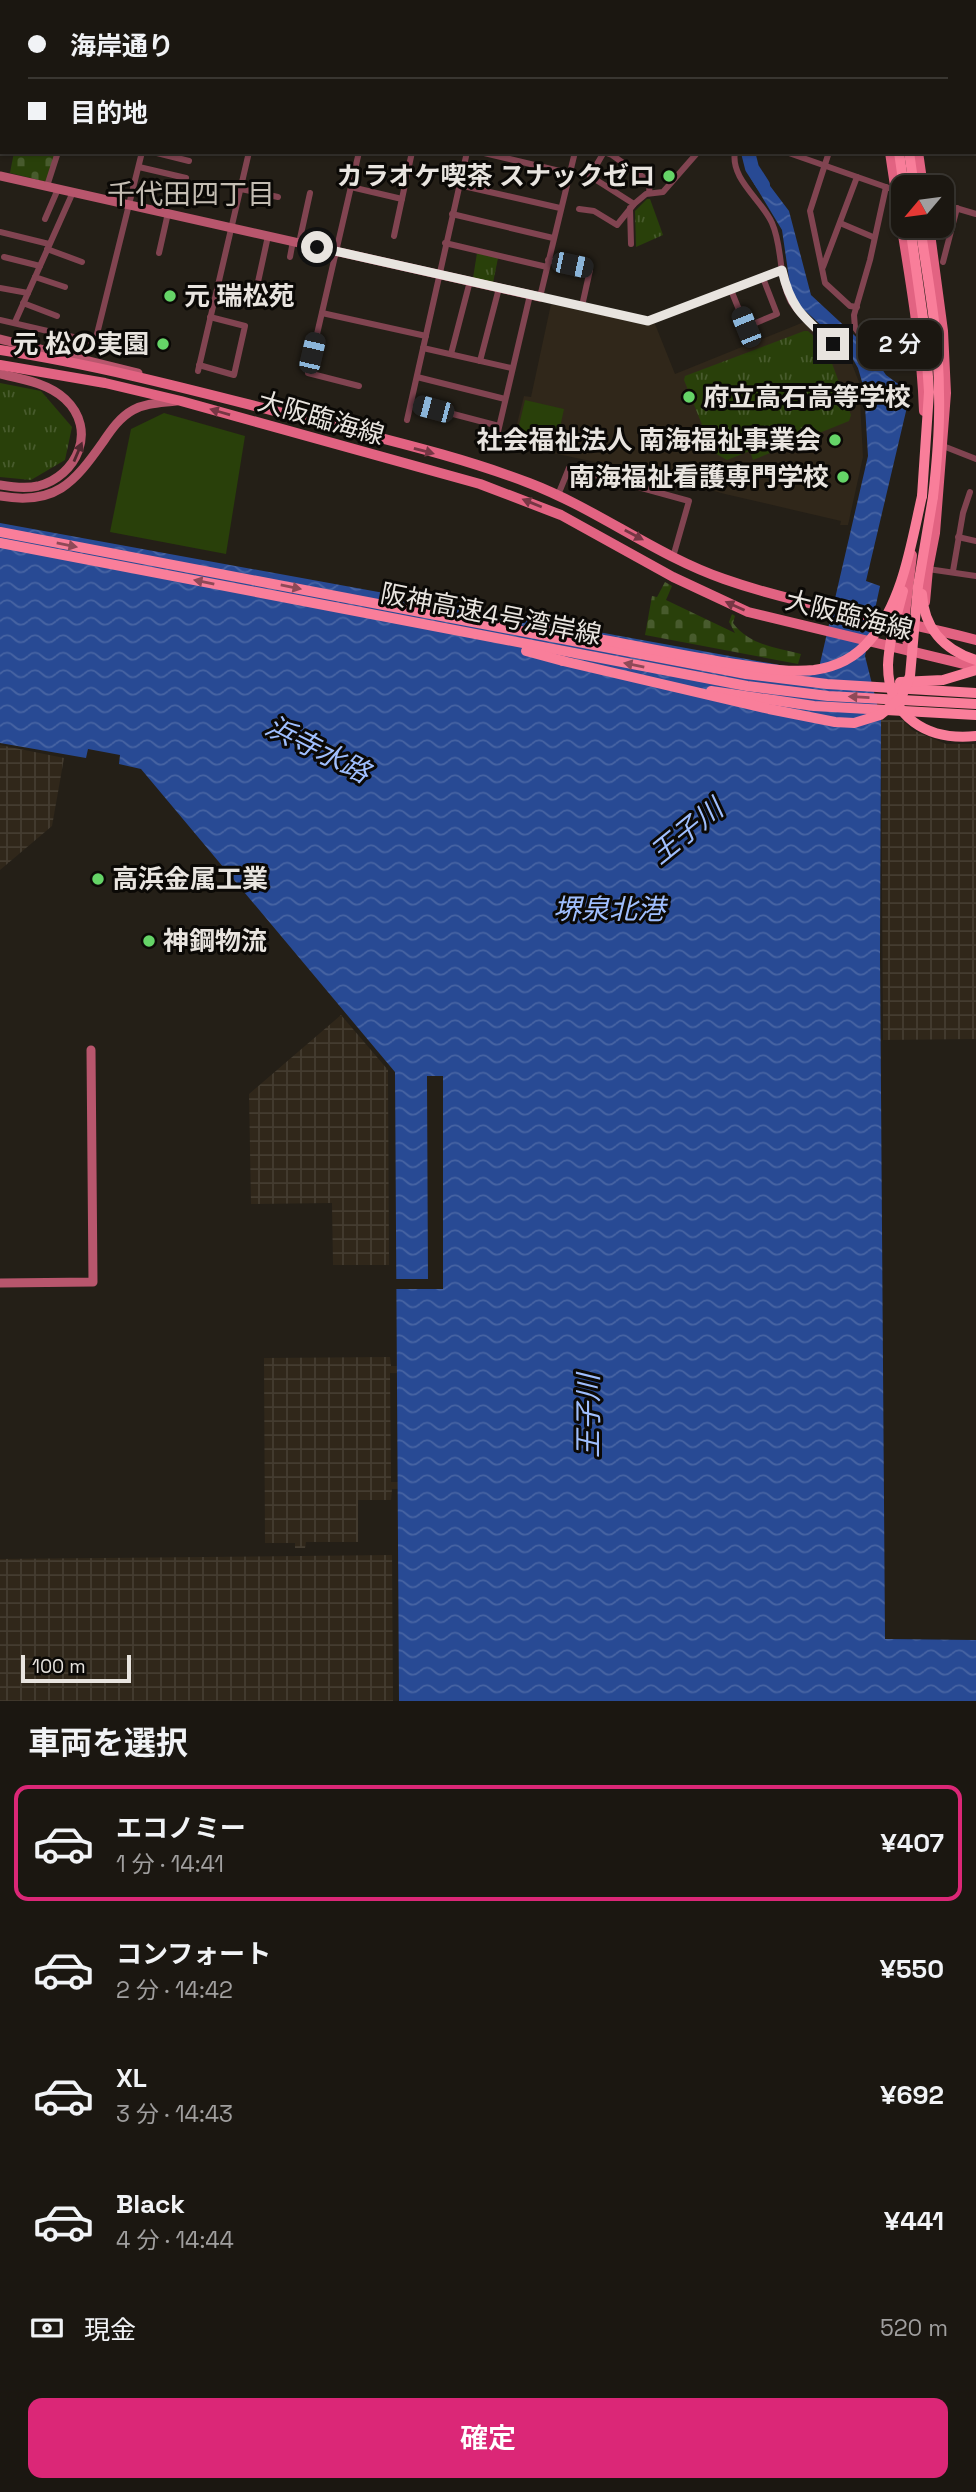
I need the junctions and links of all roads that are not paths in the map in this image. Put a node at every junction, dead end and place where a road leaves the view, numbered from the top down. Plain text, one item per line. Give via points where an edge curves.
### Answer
1 (57, 154) edge
2 (142, 154) edge
3 (161, 154) edge
4 (249, 154) edge
5 (359, 154) edge
6 (412, 154) edge
7 (467, 154) edge
8 (488, 154) edge
9 (574, 154) edge
10 (603, 154) edge
11 (613, 154) edge
12 (696, 154) edge
13 (735, 154) edge
14 (792, 154) edge
15 (828, 154) edge
16 (890, 154) edge
17 (899, 154) edge
18 (909, 154) edge
19 (918, 154) edge
20 (189, 161) dead end
21 (825, 166) junction
22 (139, 167) junction
23 (568, 173) junction
24 (894, 175) edge
25 (898, 175) edge
26 (912, 175) edge
27 (921, 175) edge
28 (0, 176) edge
29 (857, 177) junction
30 (186, 178) dead end
31 (459, 185) junction
32 (47, 186) junction
33 (351, 187) junction
34 (891, 187) edge
35 (58, 189) junction
36 (241, 189) junction
37 (73, 192) junction
38 (310, 193) dead end
39 (649, 193) junction
40 (278, 197) dead end
41 (402, 199) junction
42 (891, 201) edge
43 (129, 204) junction
44 (632, 206) junction
45 (954, 207) edge
46 (560, 208) junction
47 (579, 208) dead end
48 (957, 208) junction
49 (168, 213) junction
50 (452, 214) junction
51 (976, 214) edge
52 (45, 219) dead end
53 (840, 223) junction
54 (232, 228) junction
55 (0, 232) edge
56 (268, 236) junction
57 (394, 236) dead end
58 (873, 237) junction
59 (553, 238) junction
60 (904, 238) edge
61 (912, 238) edge
62 (922, 238) edge
63 (931, 238) edge
64 (296, 242) junction
65 (445, 243) junction
66 (631, 244) dead end
67 (48, 247) junction
68 (335, 251) junction
69 (159, 253) dead end
70 (4, 257) dead end
71 (290, 257) dead end
72 (82, 262) dead end
73 (943, 262) dead end
74 (547, 263) junction
75 (40, 265) junction
76 (822, 268) junction
77 (782, 270) junction
78 (439, 275) junction
79 (35, 277) junction
80 (763, 278) junction
81 (470, 281) junction
82 (258, 282) dead end
83 (65, 287) dead end
84 (0, 288) edge
85 (499, 288) junction
86 (731, 290) junction
87 (28, 293) junction
88 (530, 295) junction
89 (540, 297) junction
90 (23, 303) junction
91 (582, 306) junction
92 (857, 307) junction
93 (322, 313) junction
94 (57, 316) dead end
95 (211, 317) junction
96 (0, 320) edge
97 (15, 322) junction
98 (426, 336) junction
99 (0, 339) edge
100 (833, 344) dead end
101 (423, 348) junction
102 (0, 351) edge
103 (451, 354) junction
104 (921, 354) junction
105 (480, 361) junction
106 (0, 365) edge
107 (511, 368) junction
108 (0, 374) edge
109 (417, 377) junction
110 (359, 386) dead end
111 (206, 393) junction
112 (505, 399) junction
113 (181, 401) junction
114 (411, 403) junction
115 (407, 420) dead end
116 (499, 426) junction
117 (497, 436) dead end
118 (943, 446) junction
119 (976, 459) edge
120 (0, 485) edge
121 (970, 492) dead end
122 (558, 495) junction
123 (0, 496) edge
124 (927, 496) junction
125 (0, 532) edge
126 (958, 537) junction
127 (976, 541) edge
128 (0, 543) edge
129 (673, 557) junction
130 (928, 569) junction
131 (953, 571) junction
132 (976, 576) edge
133 (343, 608) junction
134 (440, 614) junction
135 (904, 622) junction
136 (923, 626) junction
137 (976, 640) edge
138 (909, 651) junction
139 (976, 660) edge
140 (976, 669) edge
141 (649, 679) junction
142 (787, 680) junction
143 (976, 693) edge
144 (976, 704) edge
145 (976, 715) edge
146 (976, 736) edge
147 (91, 1050) dead end
148 (0, 1283) edge

1 - 32 street
2 - 22 street
3 - 20 street
4 - 36 street
5 - 33 street
6 - 41 street
7 - 31 street
8 - 23 street
9 - 23 street
10 - 44 street via 590,176
11 - 39 street via 650,182
12 - 39 street via 663,192
13 - 77 street via 741,178 772,223
14 - 21 street
15 - 21 street
16 - 24 main road
17 - 25 highway
18 - 26 highway
19 - 27 main road
21 - 29 street
21 - 76 street via 810,211
22 - 30 street
22 - 43 street
23 - 46 street
28 - 32 street
29 - 34 street
29 - 53 street
31 - 46 street
31 - 50 street
32 - 35 street
33 - 41 street
33 - 68 street
35 - 37 street
35 - 52 street
36 - 40 street
36 - 54 street
37 - 43 street
37 - 67 street
38 - 64 street
39 - 44 street
41 - 57 street
42 - 58 street
43 - 49 street
43 - 97 street via 95,342
44 - 47 street via 617,225
44 - 66 street
45 - 48 street
46 - 59 street
48 - 51 street
48 - 73 street
49 - 54 street
49 - 69 street
50 - 59 street
50 - 65 street
53 - 58 street
53 - 76 street
54 - 56 street
54 - 95 street
55 - 67 street
56 - 64 street
56 - 82 street
58 - 92 street
59 - 74 street
60 - 104 main road
61 - 124 highway via 929,392
62 - 124 highway via 939,372 938,442
63 - 118 main road via 943,331
64 - 68 street
64 - 71 street
65 - 74 street
65 - 78 street
67 - 72 street
67 - 75 street
68 - 78 street
68 - 93 street
70 - 75 street
74 - 89 street
74 - 91 street via 590,270
75 - 79 street
76 - 92 street via 825,283
77 - 80 street
77 - 100 street via 797,311
78 - 81 street
78 - 98 street
79 - 83 street
79 - 87 street
80 - 86 street
80 - 86 street via 777,314 746,327
81 - 85 street
81 - 103 street
84 - 87 street
85 - 88 street
85 - 105 street
86 - 91 street via 648,321
87 - 90 street
88 - 89 street
88 - 107 street
89 - 91 street
90 - 94 street
90 - 97 street
92 - 104 street via 855,328 885,367 897,368
93 - 98 street
93 - 110 street via 308,373
95 - 95 street via 245,326 234,375 198,368
96 - 97 street
98 - 101 street
99 - 111 street
101 - 103 street
101 - 109 street
102 - 111 main road, 大阪臨海線
103 - 105 street
104 - 135 main road via 920,478
105 - 107 street
106 - 113 main road, 大阪臨海線
107 - 112 street
120 -> 108 street via 27,488 50,481 76,460 82,443 78,419 66,400 41,386
109 - 112 street
109 - 114 street
111 -> 122 main road, 大阪臨海線 via 485,468
112 - 116 street
113 - 123 street via 132,411 113,427 74,480 59,491 34,498
138 -> 113 main road, 大阪臨海線 via 748,612 672,577 561,515 481,484
114 - 115 street
114 - 116 street
116 - 117 street
118 - 119 street
118 - 130 main road
121 - 126 street
122 -> 129 main road, 大阪臨海線
122 - 129 street via 569,468 689,500
124 - 134 highway, bridge via 883,622 854,655 824,668 755,666
124 - 139 highway, bridge via 923,606 938,638
124 - 141 highway, bridge via 910,676 901,698 888,711 844,723
124 - 146 highway, bridge via 891,643 889,680 900,708 924,729 944,736
125 -> 134 highway, 阪神高速4号湾岸線
126 - 127 street
126 - 131 street
133 -> 128 highway, 阪神高速4号湾岸線
129 - 135 main road, 大阪臨海線 via 757,590
130 - 131 street
130 - 136 main road
131 - 132 street
133 - 141 highway, bridge
144 -> 133 highway, 阪神高速4号湾岸線 via 828,696 747,686
134 - 142 highway, 阪神高速4号湾岸線
135 - 136 main road, 大阪臨海線
135 - 138 main road
136 - 137 main road, 大阪臨海線
136 - 138 main road
138 - 140 main road, 大阪臨海線
140 - 142 highway, bridge via 943,680
141 - 145 highway, bridge via 804,705
142 - 143 highway, 阪神高速4号湾岸線, bridge
147 - 148 street via 93,1282

